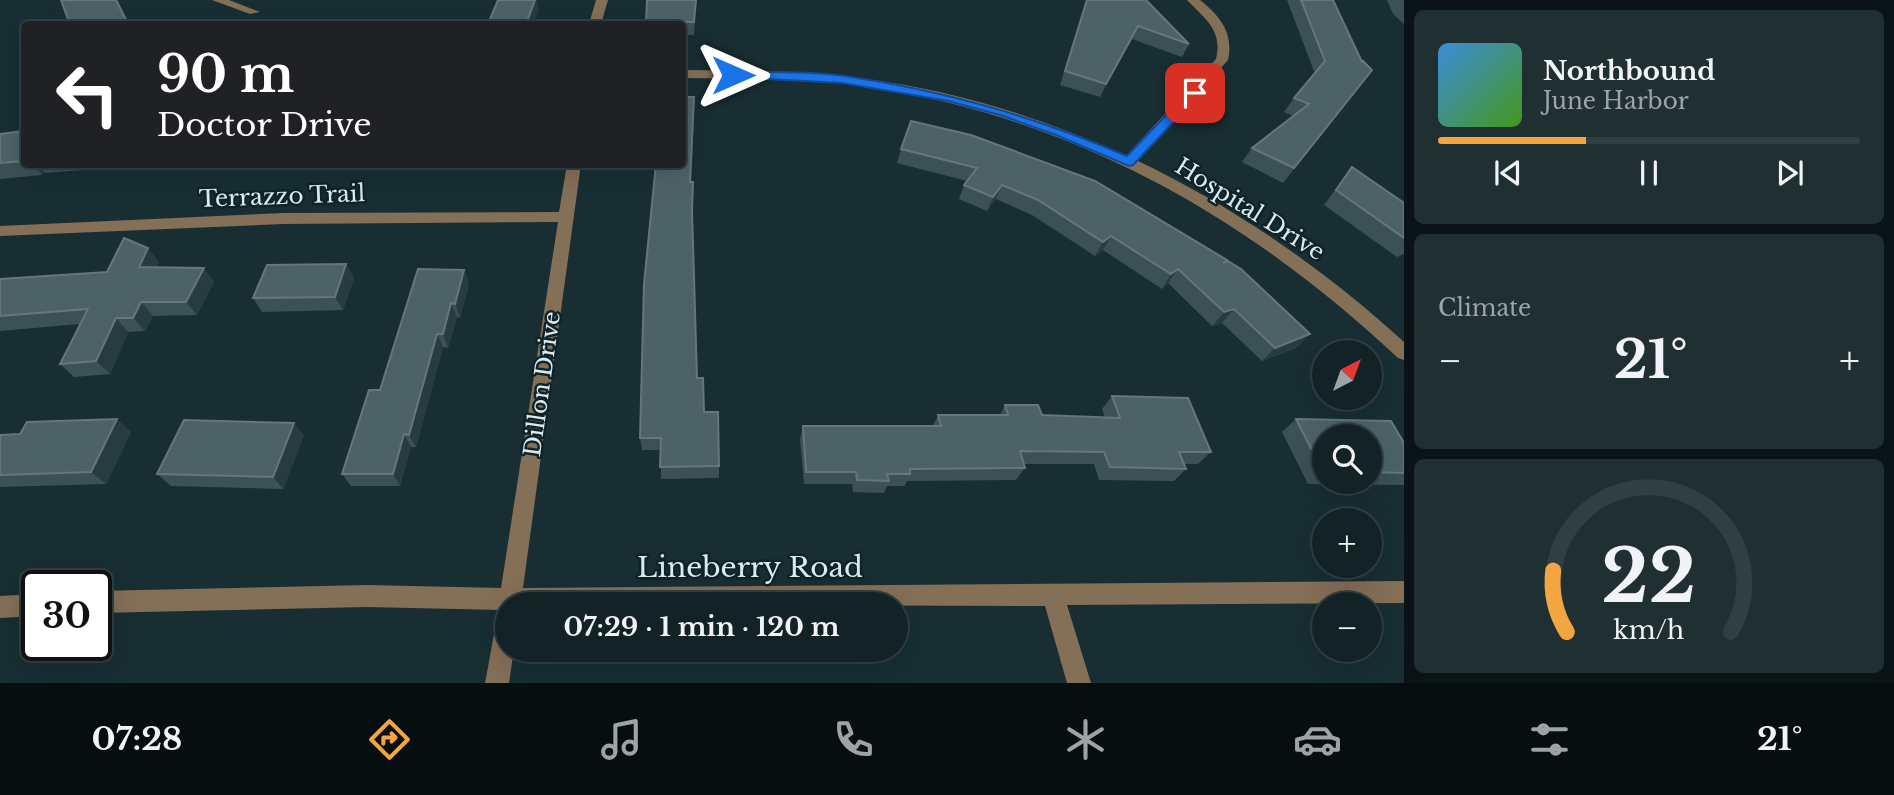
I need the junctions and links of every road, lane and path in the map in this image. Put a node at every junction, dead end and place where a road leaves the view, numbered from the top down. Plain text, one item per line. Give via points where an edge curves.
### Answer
1 (218, 0) edge
2 (602, 0) edge
3 (1193, 0) edge
4 (254, 12) dead end
5 (596, 21) edge
6 (686, 75) edge
7 (1129, 162) junction
8 (573, 168) edge
9 (566, 217) junction
10 (0, 231) edge
11 (1404, 353) edge
12 (511, 592) edge
13 (1404, 592) edge
14 (1053, 595) junction
15 (908, 598) edge
16 (112, 602) edge
17 (21, 606) edge
18 (495, 606) edge
19 (0, 607) edge
20 (500, 662) edge
21 (497, 683) edge
22 (1079, 683) edge

1 - 4 street
2 - 5 street
3 - 7 street via 1224,33 1222,60
6 - 7 street, Hospital Drive via 783,75 891,86 1004,113
7 - 11 street, Hospital Drive via 1267,242
8 - 9 street, Dillon Drive
9 - 10 street, Terrazzo Trail via 379,216
9 - 12 street, Dillon Drive
13 - 14 street, Lineberry Road
14 - 15 street, Lineberry Road
14 - 22 street
16 - 18 street, Lineberry Road via 367,596
17 - 19 street
20 - 21 street, Dillon Drive

